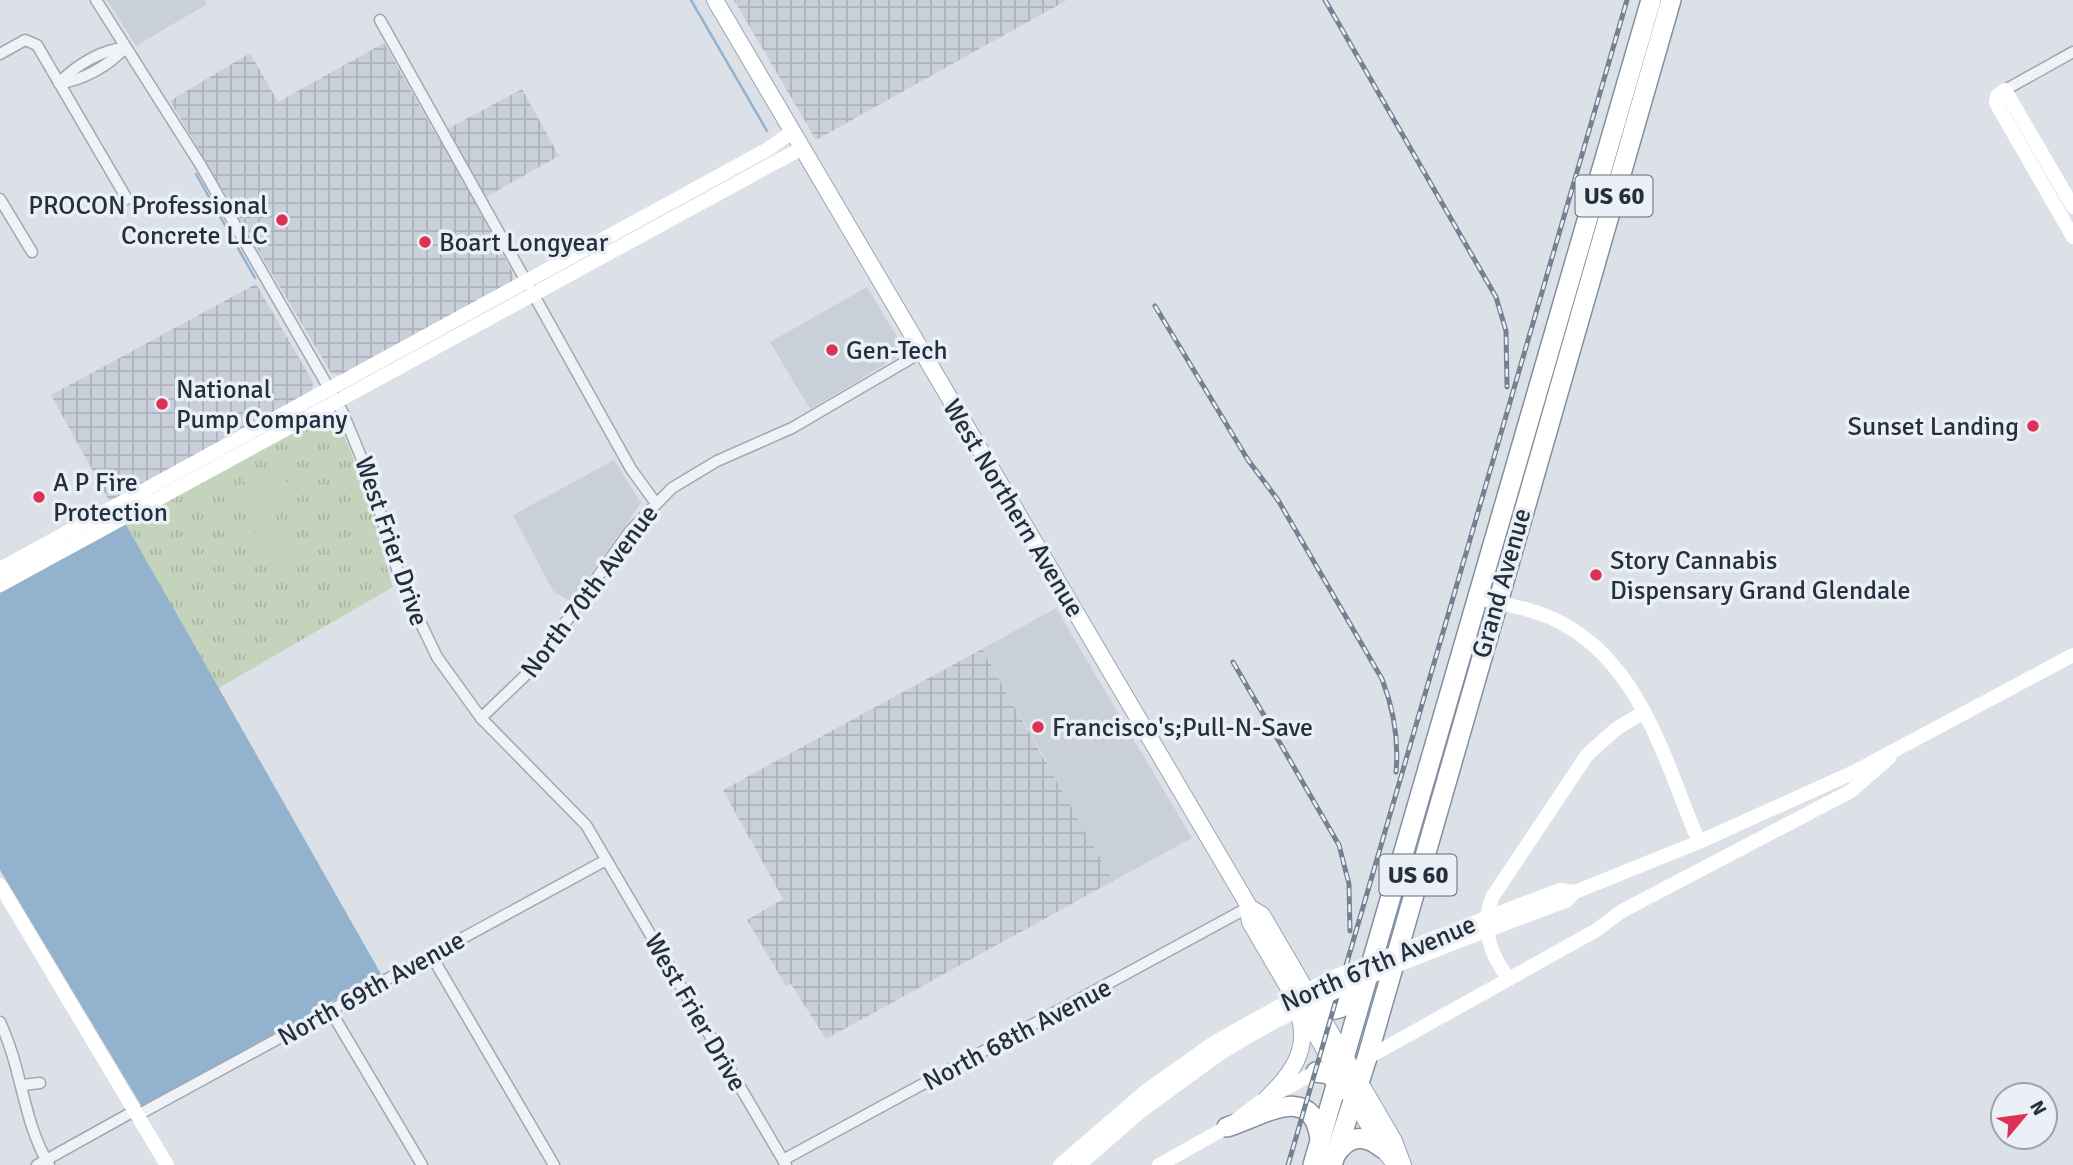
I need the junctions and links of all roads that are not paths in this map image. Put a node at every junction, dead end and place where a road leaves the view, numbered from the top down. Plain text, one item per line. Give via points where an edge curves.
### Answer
1 (96, 0) edge
2 (715, 0) edge
3 (1651, 0) edge
4 (1671, 0) edge
5 (380, 20) dead end
6 (125, 48) junction
7 (2073, 52) edge
8 (0, 54) edge
9 (59, 83) junction
10 (2005, 90) junction
11 (792, 132) junction
12 (802, 148) junction
13 (0, 199) edge
14 (127, 199) dead end
15 (2073, 207) edge
16 (4, 212) edge
17 (2073, 237) edge
18 (32, 252) dead end
19 (530, 287) junction
20 (922, 352) junction
21 (1557, 358) junction
22 (333, 395) junction
23 (228, 452) junction
24 (655, 502) junction
25 (0, 569) edge
26 (0, 585) edge
27 (1486, 600) junction
28 (2073, 655) edge
29 (1644, 712) junction
30 (481, 718) junction
31 (1899, 749) junction
32 (1699, 842) junction
33 (606, 860) junction
34 (0, 885) edge
35 (1575, 892) junction
36 (1249, 907) junction
37 (431, 955) junction
38 (1371, 964) junction
39 (1509, 979) junction
40 (1287, 986) junction
41 (1310, 997) junction
42 (330, 1010) junction
43 (0, 1023) edge
44 (1217, 1048) junction
45 (1367, 1058) junction
46 (1341, 1081) junction
47 (40, 1083) dead end
48 (22, 1086) junction
49 (1266, 1099) junction
50 (135, 1114) junction
51 (1227, 1128) junction
52 (1320, 1140) junction
53 (1382, 1148) junction
54 (785, 1162) edge
55 (1333, 1162) edge
56 (44, 1163) edge
57 (167, 1165) edge
58 (422, 1165) edge
59 (554, 1165) edge
60 (1060, 1165) edge
61 (1079, 1165) edge
62 (1159, 1165) edge
63 (1313, 1165) edge
64 (1396, 1165) edge
65 (1403, 1165) edge

1 - 6 street, West Frier Drive
2 - 11 main road, West Northern Avenue
3 - 21 highway, Grand Avenue / US 60
4 - 21 highway, Grand Avenue / US 60
5 - 19 street
6 - 9 street via 111,49
6 - 22 street, West Frier Drive via 200,163
7 - 10 street
8 - 9 street via 33,40
9 - 14 street
10 - 15 main road
10 - 17 main road via 1996,103
11 - 12 main road, West Northern Avenue
11 - 19 main road
12 - 19 main road
12 - 20 main road, West Northern Avenue
13 - 16 street
16 - 18 street
19 - 22 main road
19 - 24 street via 631,469
20 - 24 street, North 70th Avenue via 792,428 694,473
20 - 36 main road, West Northern Avenue
21 - 27 highway, Grand Avenue / US 60
22 - 23 main road
22 - 30 street, West Frier Drive via 363,459 411,607 442,665
23 - 25 main road
23 - 26 main road
24 - 30 street, North 70th Avenue via 534,667
27 - 29 main road via 1546,616 1581,634 1615,667
27 - 38 highway, Grand Avenue / US 60
27 - 45 highway, Grand Avenue / US 60
28 - 31 main road, North 67th Avenue
29 - 32 main road
29 - 39 main road via 1587,755 1493,896 1487,931 1495,958
30 - 33 street, West Frier Drive via 578,816
31 - 32 main road, North 67th Avenue
31 - 39 main road, North 67th Avenue via 1851,791 1622,912
32 - 35 main road, North 67th Avenue
33 - 37 street, North 69th Avenue
33 - 54 street, West Frier Drive
34 - 50 main road
35 - 44 main road, North 67th Avenue, bridge via 1566,901 1350,982
35 - 44 main road, North 67th Avenue, bridge via 1560,890 1328,979
36 - 40 main road, West Northern Avenue via 1250,922
36 - 41 main road, West Northern Avenue via 1262,915
36 - 54 street, North 68th Avenue
37 - 42 street, North 69th Avenue
37 - 59 street
38 - 41 highway via 1357,995 1345,1007 1323,1009
38 - 46 highway, Grand Avenue / US 60
39 - 45 main road, North 67th Avenue
40 - 46 main road, West Northern Avenue via 1323,1048 1337,1056
40 - 49 main road via 1302,1028 1302,1046 1290,1074
41 - 46 main road, West Northern Avenue
42 - 50 street, North 69th Avenue
42 - 58 street
43 - 48 street
44 - 60 main road, North 67th Avenue via 1146,1091
44 - 61 main road, North 67th Avenue
45 - 46 highway, Grand Avenue / US 60
46 - 49 main road
46 - 52 highway, Grand Avenue / US 60
46 - 53 main road, West Northern Avenue
46 - 55 highway, Grand Avenue / US 60
46 - 65 main road, West Northern Avenue via 1394,1141
47 - 48 street
48 - 56 street via 26,1113
49 - 51 main road
50 - 56 street, North 69th Avenue
50 - 57 main road
51 - 52 highway via 1293,1106 1313,1115
51 - 62 main road
52 - 63 highway, Grand Avenue / US 60
53 - 55 highway via 1360,1137 1347,1142
53 - 64 main road, West Northern Avenue

